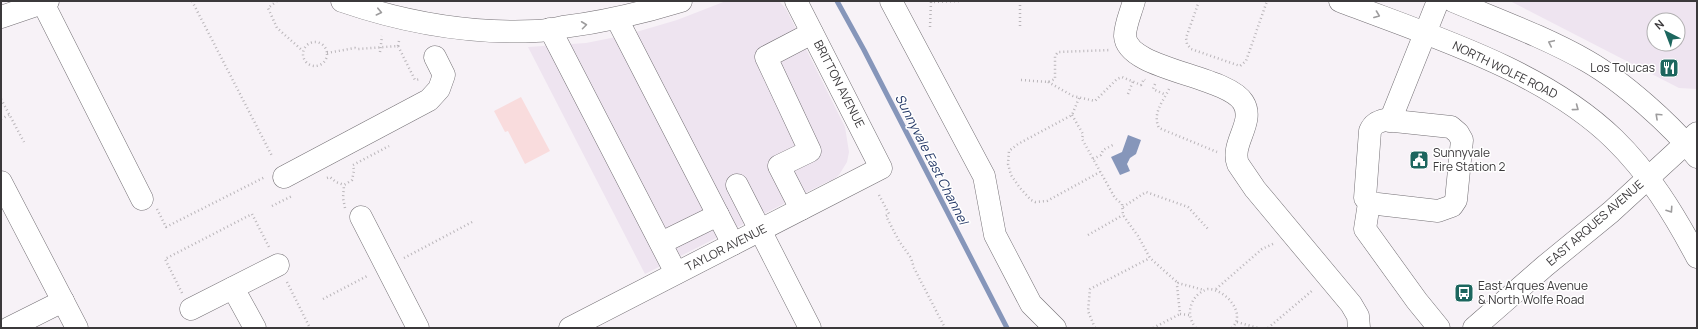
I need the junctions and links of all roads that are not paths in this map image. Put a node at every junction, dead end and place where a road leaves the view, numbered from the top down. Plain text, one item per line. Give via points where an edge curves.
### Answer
1 (342, 1) edge
2 (681, 1) edge
3 (796, 1) edge
4 (891, 1) edge
5 (1134, 1) edge
6 (1340, 1) edge
7 (1438, 1) edge
8 (1453, 1) edge
9 (45, 2) edge
10 (1, 17) edge
11 (617, 19) junction
12 (550, 29) junction
13 (812, 33) junction
14 (1424, 33) junction
15 (435, 57) dead end
16 (1390, 121) junction
17 (1693, 144) edge
18 (881, 168) joint
19 (277, 176) road end
20 (1648, 177) junction
21 (1, 182) edge
22 (737, 185) dead end
23 (149, 202) road end
24 (1369, 203) junction
25 (801, 210) junction
26 (355, 215) road end
27 (718, 215) junction
28 (760, 231) junction
29 (661, 244) junction
30 (733, 244) junction
31 (1697, 257) edge
32 (278, 265) dead end
33 (676, 273) junction
34 (233, 288) junction
35 (63, 301) junction
36 (191, 309) dead end
37 (9, 328) edge
38 (76, 328) edge
39 (255, 328) edge
40 (418, 328) edge
41 (570, 328) edge
42 (810, 328) edge
43 (1055, 328) edge
44 (1360, 328) edge
45 (1439, 328) edge
46 (1474, 328) edge

1 -> 12 street via 367,10 440,25 517,31
2 - 11 street
3 - 13 street, BRITTON AVENUE
4 - 43 street via 984,176 995,235 1031,304
5 - 44 street via 1125,37 1131,49 1165,74 1224,88 1243,102 1246,119 1236,159 1245,175 1355,310
6 -> 14 street, NORTH WOLFE ROAD
7 - 14 street
17 -> 8 street via 1588,61
9 - 10 street
9 - 23 street
12 -> 11 street
11 - 27 street
12 - 29 street
13 - 18 street, BRITTON AVENUE
13 - 25 street via 766,57 810,151 779,166
14 - 16 street
14 -> 20 street, NORTH WOLFE ROAD via 1480,56 1561,97 1614,139
15 - 19 street via 444,75 439,89 430,100
16 - 24 street via 1378,122 1370,131 1365,198
16 - 24 street via 1451,127 1458,133 1462,140 1456,200 1452,206 1438,211
17 - 20 street, EAST ARQUES AVENUE
18 - 25 street, TAYLOR AVENUE
20 -> 31 street, NORTH WOLFE ROAD via 1679,223
20 - 46 street, EAST ARQUES AVENUE via 1611,212
21 - 35 street
22 - 28 street
24 - 45 street via 1365,229
25 - 28 street, TAYLOR AVENUE
26 - 40 street
27 - 29 street
27 - 30 street
28 - 30 street, TAYLOR AVENUE
28 - 42 street
29 - 33 street
30 - 33 street, TAYLOR AVENUE
32 - 34 street
33 - 41 street, TAYLOR AVENUE
34 - 36 street
34 - 39 street
35 - 37 street
35 - 38 street

